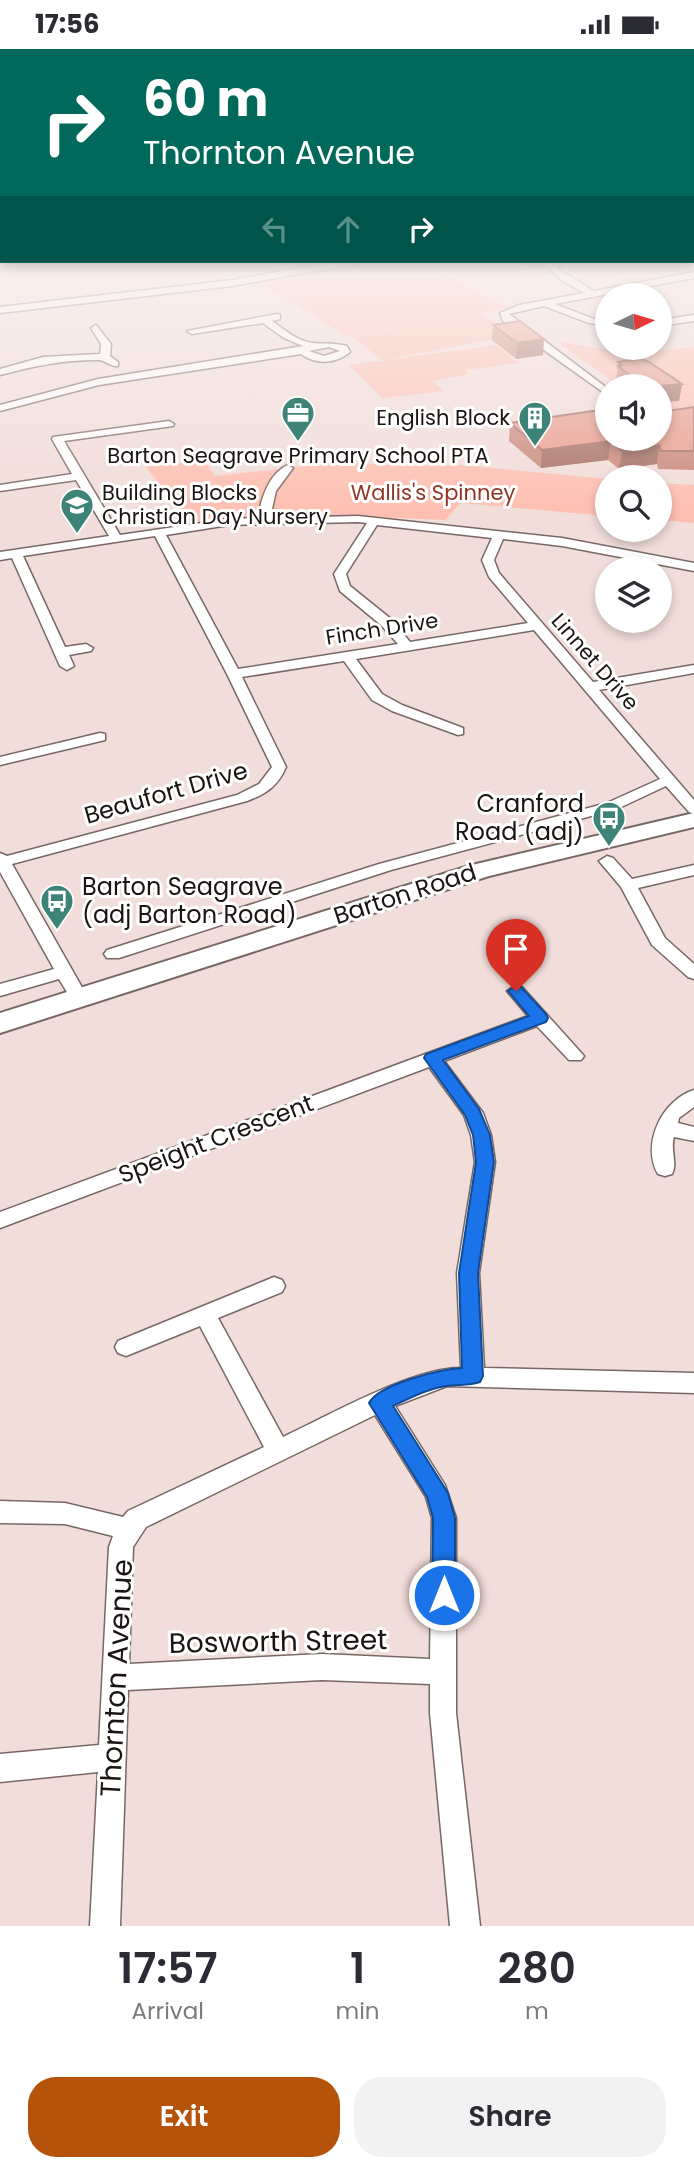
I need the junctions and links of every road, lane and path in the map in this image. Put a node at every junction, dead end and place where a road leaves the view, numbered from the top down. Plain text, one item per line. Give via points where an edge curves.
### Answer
1 (106, 345) edge
2 (300, 345) edge
3 (541, 345) edge
4 (106, 357) junction
5 (0, 372) edge
6 (127, 377) junction
7 (595, 383) edge
8 (0, 408) edge
9 (161, 427) dead end
10 (288, 468) dead end
11 (81, 476) junction
12 (0, 488) edge
13 (264, 520) junction
14 (374, 521) junction
15 (159, 532) junction
16 (499, 535) junction
17 (116, 538) junction
18 (16, 554) junction
19 (0, 556) edge
20 (694, 567) edge
21 (537, 626) junction
22 (407, 647) junction
23 (86, 648) dead end
24 (61, 652) junction
25 (347, 656) junction
26 (67, 666) dead end
27 (694, 669) edge
28 (234, 674) junction
29 (590, 687) junction
30 (458, 731) dead end
31 (100, 737) dead end
32 (0, 761) edge
33 (680, 787) edge
34 (694, 809) edge
35 (694, 820) edge
36 (1, 860) edge
37 (607, 861) dead end
38 (694, 870) edge
39 (628, 885) junction
40 (113, 954) dead end
41 (63, 972) junction
42 (694, 973) edge
43 (0, 990) edge
44 (516, 991) dead end
45 (79, 998) junction
46 (540, 1018) junction
47 (0, 1023) edge
48 (575, 1056) dead end
49 (432, 1058) junction
50 (694, 1097) edge
51 (667, 1128) junction
52 (694, 1135) edge
53 (666, 1169) dead end
54 (0, 1220) edge
55 (274, 1286) dead end
56 (205, 1315) junction
57 (127, 1347) dead end
58 (473, 1376) junction
59 (694, 1383) edge
60 (380, 1403) junction
61 (278, 1451) junction
62 (0, 1512) edge
63 (128, 1531) junction
64 (443, 1672) junction
65 (114, 1678) junction
66 (111, 1758) junction
67 (0, 1768) edge
68 (105, 1926) edge
69 (465, 1926) edge

1 - 4 street
2 - 6 street via 307,349
3 - 7 street
4 - 5 street via 43,360
4 - 6 street
6 - 8 street
9 - 11 street via 53,439
10 - 13 street via 277,478
11 - 12 street
11 - 17 street
13 - 14 street
13 - 15 street
14 - 16 street
14 - 22 street via 340,575 344,588 386,622
15 - 17 street
15 - 28 street, Beaufort Drive
16 - 20 street
16 - 21 street, Linnet Drive via 489,552 489,567
17 - 18 street
18 - 19 street
18 - 24 street
21 - 22 street, Finch Drive
21 - 29 street, Linnet Drive
22 - 25 street, Finch Drive
23 - 24 street
24 - 26 street
25 - 28 street, Finch Drive
25 - 30 street via 377,697
27 - 29 street
28 - 36 street, Beaufort Drive via 279,767 274,781 242,799
29 - 33 street, Linnet Drive
31 - 32 street
33 - 34 street, Linnet Drive
33 - 40 street, Barton Road via 650,785 612,806 385,867
35 - 45 main road, Barton Road via 481,870
36 - 41 street
37 - 39 street
38 - 39 street
39 - 42 street via 658,941
41 - 43 street
41 - 45 street
44 - 46 street
45 - 47 main road, Barton Road
46 - 48 street
46 - 49 street, Speight Crescent
49 - 54 street, Speight Crescent
49 - 58 street via 473,1113 485,1162 468,1273
50 - 51 street via 671,1115
51 - 52 street
51 - 53 street via 661,1147
55 - 56 street
56 - 57 street
56 - 61 street
58 - 59 street, Thornton Avenue
58 - 60 street, Thornton Avenue via 447,1377 416,1386
60 - 61 street, Thornton Avenue
60 - 64 street via 437,1493 444,1518
61 - 63 street, Thornton Avenue via 153,1510
62 - 63 street via 69,1512
63 - 65 street, Thornton Avenue via 121,1547
64 - 65 street, Bosworth Street via 322,1667
64 - 69 street via 446,1758
65 - 66 street, Thornton Avenue
66 - 67 street
66 - 68 street, Thornton Avenue

